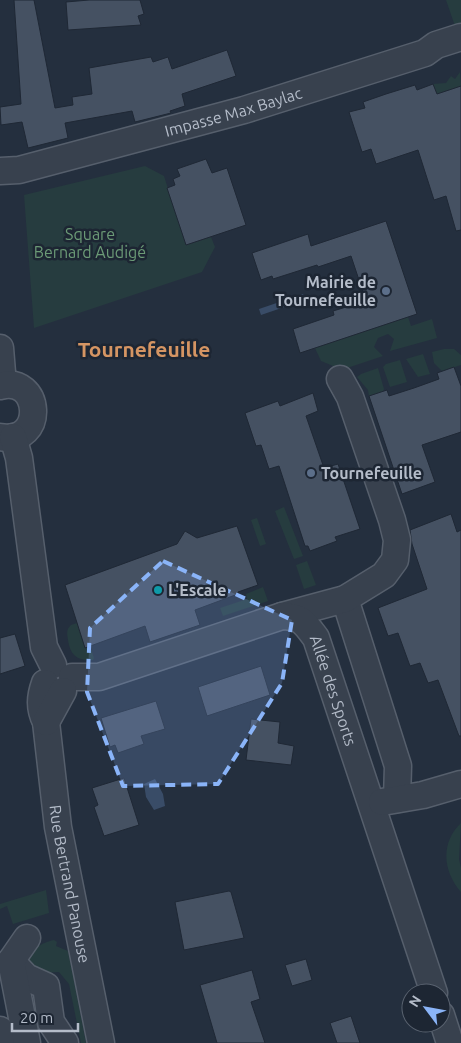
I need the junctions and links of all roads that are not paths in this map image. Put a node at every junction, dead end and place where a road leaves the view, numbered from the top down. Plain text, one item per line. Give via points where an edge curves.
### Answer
1 (461, 37) edge
2 (0, 171) edge
3 (0, 348) edge
4 (340, 379) dead end
5 (2, 386) edge
6 (7, 437) edge
7 (345, 599) junction
8 (282, 616) junction
9 (58, 679) junction
10 (461, 784) edge
11 (397, 799) junction
12 (371, 806) junction
13 (27, 938) dead end
14 (5, 954) edge
15 (431, 983) edge
16 (46, 986) junction
17 (0, 1030) edge
18 (53, 1038) edge
19 (3, 1043) edge
20 (27, 1043) edge
21 (76, 1043) edge
22 (101, 1043) edge

1 - 2 street, Impasse Max Baylac via 436,45 425,53 244,110 19,170
3 - 5 street
4 - 7 street via 350,397 397,540 395,560 384,576
5 - 6 street via 21,389 30,398 34,414 32,422 21,434
6 - 9 street via 19,458 44,647
7 - 8 street
7 - 11 street via 398,766
8 - 9 street via 99,677
8 - 12 street, Allée des Sports via 295,616 316,638
9 - 22 street, Rue Bertrand Panouse via 46,722 58,827
10 - 11 street
11 - 12 street
12 - 15 street, Allée des Sports
13 - 14 street
14 - 16 street via 26,977
14 - 20 street
16 - 18 street
16 - 21 street via 60,988 66,1021
17 - 19 street

